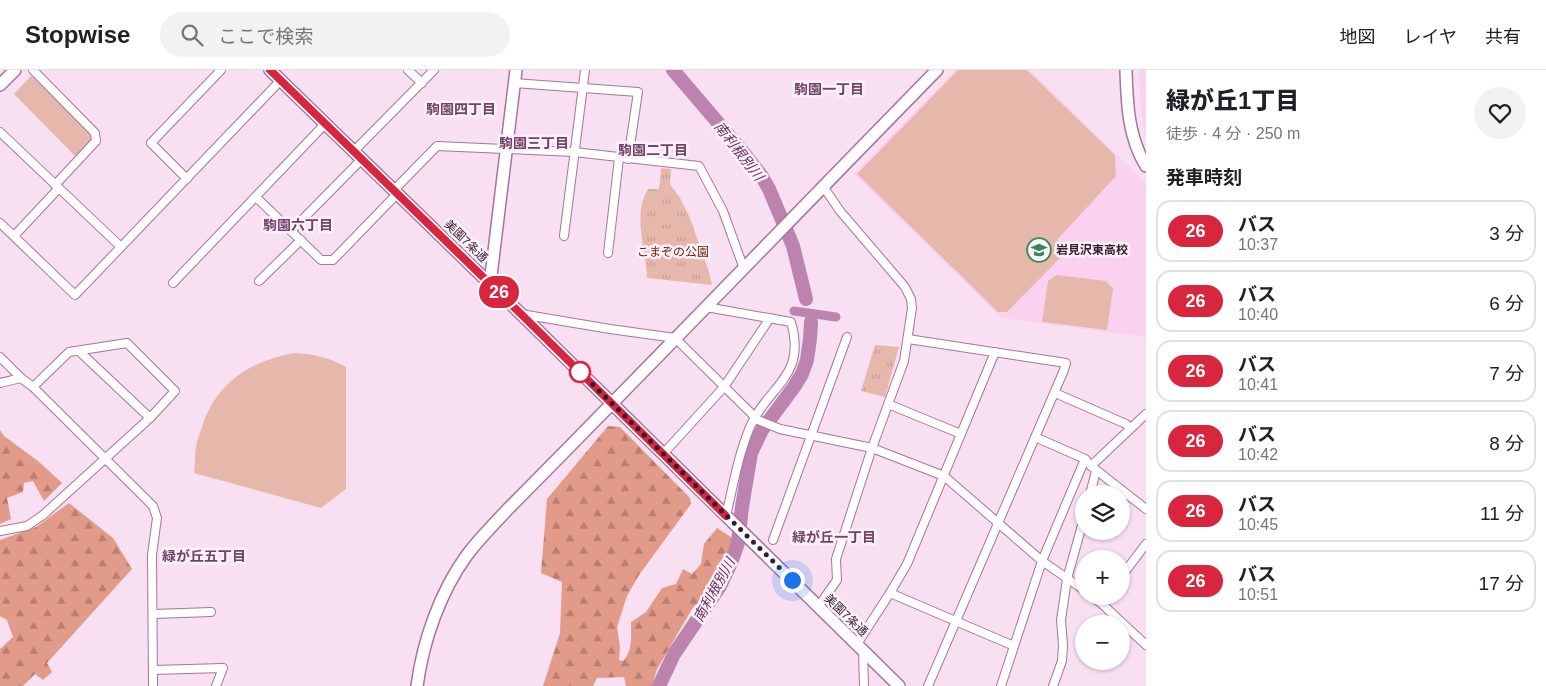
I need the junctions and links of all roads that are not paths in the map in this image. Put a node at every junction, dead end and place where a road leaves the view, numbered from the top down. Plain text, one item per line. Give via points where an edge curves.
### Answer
1 (15, 70) edge
2 (33, 70) edge
3 (221, 70) edge
4 (270, 70) edge
5 (408, 70) edge
6 (434, 70) edge
7 (516, 70) edge
8 (585, 70) edge
9 (937, 70) edge
10 (1126, 70) edge
11 (281, 80) junction
12 (422, 83) junction
13 (514, 83) junction
14 (0, 85) edge
15 (582, 88) junction
16 (325, 124) junction
17 (0, 132) edge
18 (506, 150) junction
19 (574, 152) junction
20 (358, 155) junction
21 (619, 158) junction
22 (628, 159) junction
23 (1146, 166) edge
24 (186, 179) junction
25 (57, 186) junction
26 (824, 186) junction
27 (396, 192) junction
28 (256, 197) junction
29 (0, 223) edge
30 (291, 231) junction
31 (14, 236) junction
32 (564, 236) dead end
33 (301, 240) junction
34 (121, 247) junction
35 (608, 253) dead end
36 (744, 269) junction
37 (259, 281) dead end
38 (173, 283) dead end
39 (490, 284) junction
40 (706, 307) junction
41 (521, 314) junction
42 (770, 318) junction
43 (847, 337) dead end
44 (675, 338) junction
45 (908, 339) junction
46 (79, 351) junction
47 (995, 352) junction
48 (0, 357) edge
49 (21, 378) junction
50 (0, 383) edge
51 (33, 387) junction
52 (724, 387) junction
53 (1055, 393) junction
54 (612, 404) junction
55 (888, 404) junction
56 (1146, 414) edge
57 (150, 418) junction
58 (756, 419) junction
59 (1131, 428) junction
60 (961, 434) junction
61 (811, 436) junction
62 (1035, 437) junction
63 (872, 448) junction
64 (663, 454) junction
65 (106, 458) junction
66 (1085, 460) junction
67 (1093, 468) junction
68 (944, 476) junction
69 (1091, 485) edge
70 (1146, 509) edge
71 (729, 519) junction
72 (998, 523) junction
73 (0, 531) edge
74 (773, 540) dead end
75 (1078, 540) edge
76 (1146, 544) edge
77 (1042, 561) junction
78 (1130, 565) edge
79 (1067, 579) junction
80 (1075, 584) edge
81 (890, 593) junction
82 (1109, 605) edge
83 (818, 607) junction
84 (210, 612) dead end
85 (153, 614) junction
86 (955, 622) junction
87 (1146, 645) edge
88 (1014, 646) junction
89 (860, 647) junction
90 (153, 670) junction
91 (153, 686) edge
92 (216, 686) edge
93 (417, 686) edge
94 (864, 686) edge
95 (899, 686) edge
96 (928, 686) edge
97 (1001, 686) edge
98 (1053, 686) edge

1 - 14 street
2 - 25 street via 95,133 96,141
3 - 24 street via 151,143
4 - 11 street, 美園7条通
5 - 12 street
6 - 12 street
7 - 13 street
8 - 15 street
9 - 26 street
10 - 23 street via 1131,130
11 - 16 street, 美園7条通
11 - 24 street
12 - 20 street
13 - 15 street
13 - 18 street
15 - 19 street
15 - 22 street via 638,92
16 - 20 street, 美園7条通
16 - 28 street
17 - 25 street
18 - 19 street
18 - 27 street via 437,146
18 - 39 street
19 - 21 street
19 - 32 street
20 - 27 street, 美園7条通
20 - 30 street
21 - 22 street
21 - 35 street
22 - 36 street via 698,166 723,211
24 - 34 street
25 - 31 street
25 - 34 street
26 - 36 street
26 - 45 street via 840,211 908,292 912,308
27 - 33 street via 333,260 321,260
27 - 39 street, 美園7条通
28 - 30 street
28 - 38 street
29 - 31 street
30 - 33 street
31 - 34 street via 75,295
33 - 37 street
36 - 40 street
39 - 41 street, 美園7条通
40 - 42 street
40 - 44 street
41 - 44 street
41 - 54 street, 美園7条通
42 - 52 street
42 - 58 street via 791,322 794,353 789,372
43 - 61 street
44 - 52 street
44 - 54 street
45 - 47 street
45 - 55 street via 904,361
46 - 51 street via 69,352
46 - 57 street
46 - 57 street via 127,342 174,391
47 - 53 street via 1066,363
47 - 60 street
48 - 49 street
49 - 50 street
49 - 51 street
51 - 65 street
52 - 58 street
52 - 64 street
53 - 59 street
53 - 62 street
54 - 64 street, 美園7条通
54 - 93 street via 466,556 429,632
55 - 60 street
55 - 63 street
56 - 59 street
57 - 65 street
58 - 61 street
58 - 71 street via 737,466
59 - 67 street
60 - 68 street
61 - 63 street
61 - 74 street
62 - 66 street
62 - 72 street
63 - 68 street
63 - 83 street via 836,559 837,580
64 - 71 street, 美園7条通
65 - 73 street via 27,526
65 - 85 street via 153,506 157,518 152,555
66 - 67 street
66 - 77 street
67 - 69 street
67 - 70 street
68 - 72 street
68 - 81 street via 907,564
71 - 83 street, 美園7条通
72 - 77 street
72 - 86 street
75 - 79 street
76 - 78 street
77 - 79 street
77 - 88 street
79 - 80 street
79 - 98 street via 1061,620 1062,661
81 - 86 street
81 - 89 street
82 - 87 street
83 - 89 street, 美園7条通
84 - 85 street
85 - 90 street
86 - 88 street
86 - 96 street
88 - 97 street
89 - 94 street
89 - 95 street, 美園7条通
90 - 91 street
90 - 92 street via 223,668

